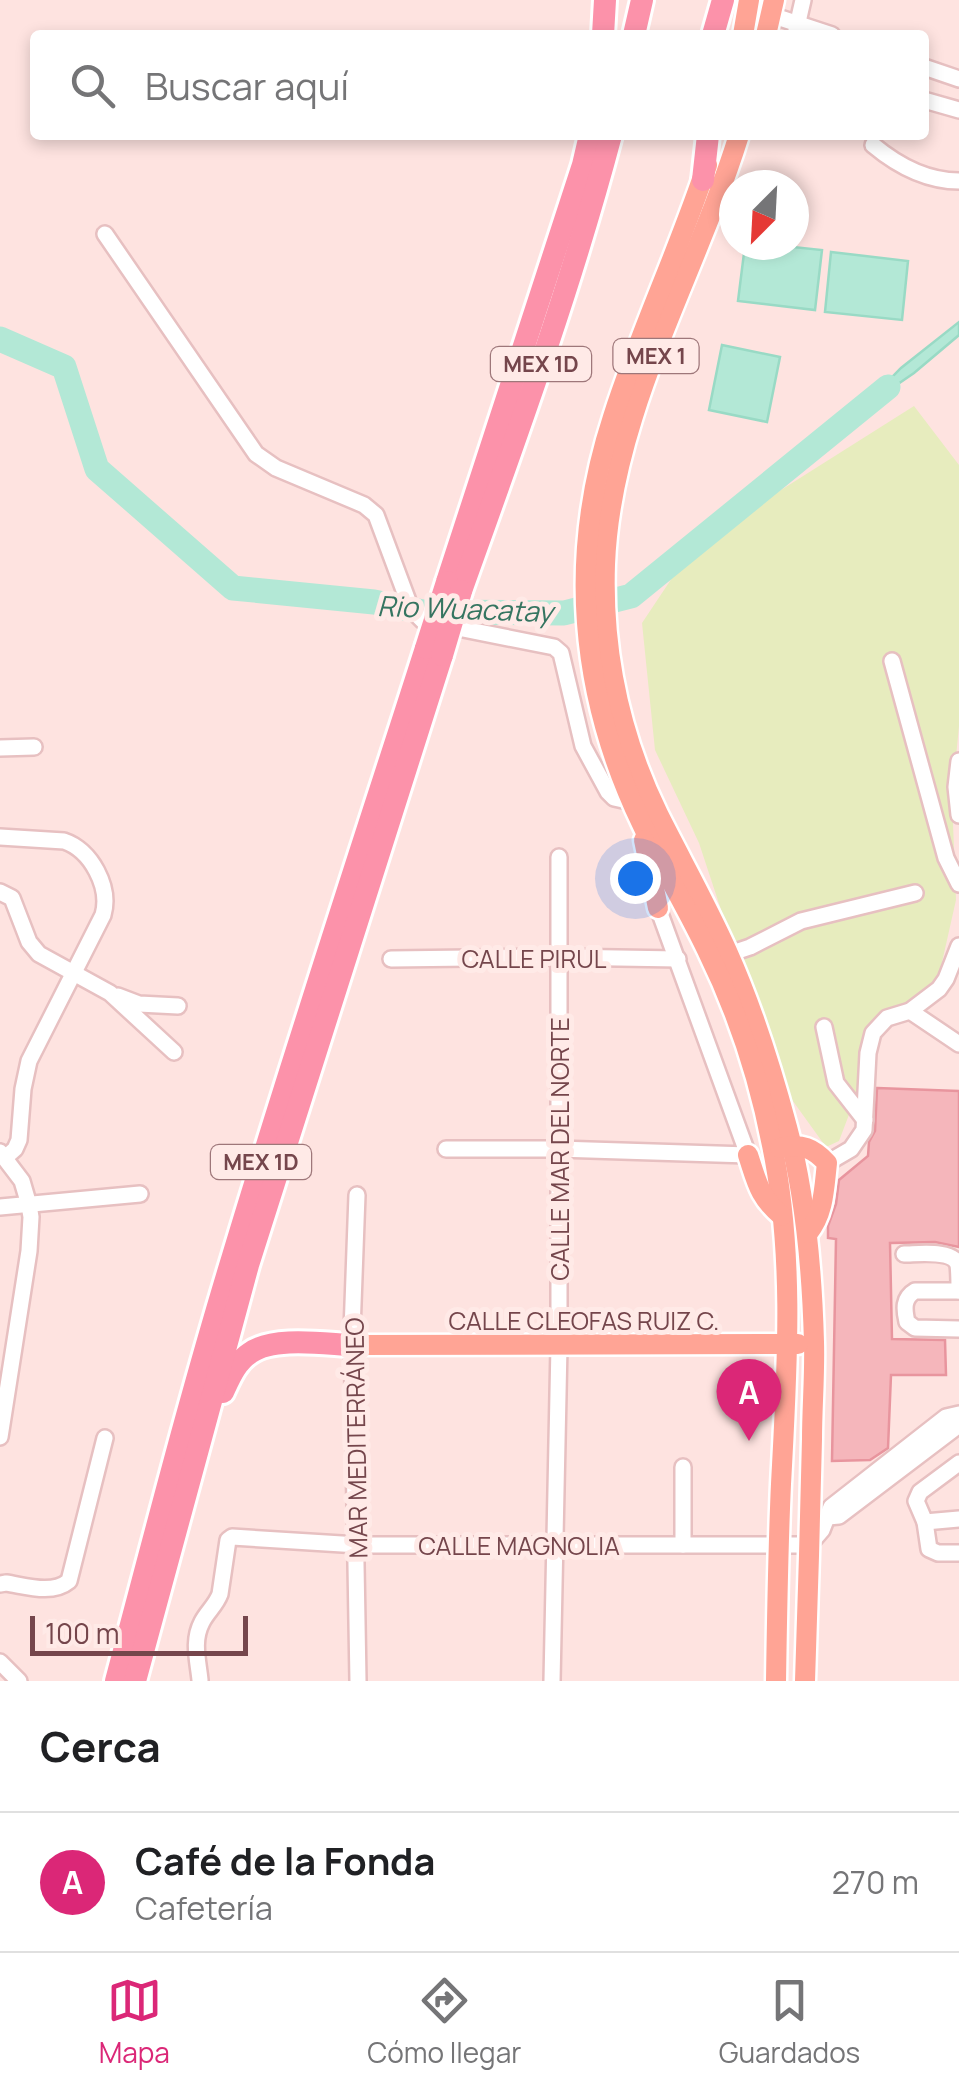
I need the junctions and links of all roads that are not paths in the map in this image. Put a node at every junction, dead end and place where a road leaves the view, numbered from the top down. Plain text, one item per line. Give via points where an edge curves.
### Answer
1 (605, 0) edge
2 (646, 0) edge
3 (724, 0) edge
4 (749, 0) edge
5 (802, 0) edge
6 (770, 17) edge
7 (797, 29) edge
8 (603, 30) edge
9 (636, 30) edge
10 (649, 30) edge
11 (715, 30) edge
12 (724, 30) edge
13 (743, 30) edge
14 (929, 69) edge
15 (957, 78) edge
16 (929, 102) edge
17 (953, 109) edge
18 (589, 140) edge
19 (611, 140) edge
20 (707, 140) edge
21 (715, 140) edge
22 (737, 140) edge
23 (873, 145) dead end
24 (702, 180) junction
25 (959, 181) edge
26 (105, 234) dead end
27 (595, 584) junction
28 (454, 587) junction
29 (434, 651) junction
30 (892, 661) dead end
31 (603, 677) junction
32 (0, 748) edge
33 (34, 748) dead end
34 (959, 762) edge
35 (632, 802) junction
36 (959, 816) edge
37 (641, 824) junction
38 (0, 837) edge
39 (559, 857) dead end
40 (959, 884) edge
41 (0, 892) edge
42 (915, 893) dead end
43 (658, 908) joint
44 (959, 946) edge
45 (729, 954) junction
46 (558, 956) junction
47 (391, 958) dead end
48 (678, 959) junction
49 (72, 972) junction
50 (110, 993) junction
51 (178, 1006) dead end
52 (910, 1011) junction
53 (824, 1027) dead end
54 (959, 1044) edge
55 (174, 1052) dead end
56 (866, 1120) junction
57 (783, 1147) junction
58 (446, 1149) dead end
59 (558, 1149) junction
60 (3, 1154) edge
61 (748, 1155) junction
62 (827, 1163) junction
63 (140, 1194) dead end
64 (357, 1194) dead end
65 (30, 1205) junction
66 (0, 1206) edge
67 (782, 1216) junction
68 (808, 1234) junction
69 (904, 1254) dead end
70 (959, 1291) edge
71 (959, 1329) edge
72 (788, 1344) junction
73 (814, 1344) junction
74 (354, 1345) junction
75 (559, 1346) junction
76 (959, 1414) edge
77 (959, 1425) edge
78 (0, 1437) edge
79 (105, 1438) dead end
80 (196, 1455) junction
81 (959, 1463) edge
82 (683, 1467) dead end
83 (828, 1517) junction
84 (959, 1519) edge
85 (924, 1522) junction
86 (358, 1545) junction
87 (554, 1545) junction
88 (683, 1545) junction
89 (778, 1545) junction
90 (809, 1545) junction
91 (959, 1552) edge
92 (0, 1584) edge
93 (0, 1662) edge
94 (200, 1680) edge
95 (19, 1681) edge
96 (116, 1681) edge
97 (136, 1681) edge
98 (358, 1681) edge
99 (552, 1681) edge
100 (776, 1681) edge
101 (806, 1681) edge

1 - 8 highway
2 - 9 highway
2 - 10 highway
3 - 11 highway
3 - 12 highway
4 - 13 main road
5 - 7 street
6 - 7 street
14 - 15 street
15 - 17 street
16 - 17 street
18 - 28 highway, MEX 1D
19 - 28 highway, MEX 1D via 536,380
20 - 24 highway
21 - 24 main road, MEX 1
22 - 27 main road, MEX 1 via 634,411
23 - 25 street via 903,167
24 - 27 main road, MEX 1 via 612,418 588,532
26 - 35 street via 256,454 376,516 417,616 561,653 583,746 608,792
27 - 31 main road, MEX 1 via 608,648
28 - 29 highway, MEX 1D, bridge
29 - 80 highway, MEX 1D
29 - 96 highway, MEX 1D via 237,1240
30 - 40 street
31 - 35 main road, MEX 1 via 612,751
31 - 45 main road, MEX 1 via 648,791
32 - 33 street
34 - 36 street
35 - 37 main road, MEX 1
37 - 43 main road
37 - 57 main road, MEX 1 via 718,974
38 - 49 street via 73,844 98,873 106,905
39 - 46 street, CALLE MAR DEL NORTE
41 - 49 street via 12,898 34,950
42 - 45 street via 801,921
43 - 48 street
44 - 52 street via 944,984
45 - 57 main road, MEX 1 via 755,1022
46 - 47 street, CALLE PIRUL
46 - 48 street, CALLE PIRUL
46 - 59 street, CALLE MAR DEL NORTE
48 - 61 street
49 - 50 street
49 - 60 street via 29,1061 19,1140
50 - 51 street via 139,1004
50 - 55 street
52 - 54 street
52 - 56 street via 887,1018 870,1037
53 - 56 street via 836,1083
56 - 62 street via 858,1142
57 - 62 main road via 812,1149
57 - 67 main road, MEX 1
57 - 68 main road, MEX 1
58 - 59 street
59 - 61 street
59 - 75 street, CALLE MAR DEL NORTE
60 - 65 street
61 - 67 main road via 760,1192
62 - 68 main road via 822,1204
63 - 65 street
64 - 74 street, MAR MEDITERRÁNEO
65 - 66 street
65 - 78 street via 30,1251
67 - 72 main road, MEX 1
68 - 73 main road, MEX 1
69 - 70 street via 954,1259
70 - 71 street via 915,1291 905,1307 912,1327
72 - 73 main road, CALLE CLEOFAS RUIZ C.
72 - 75 main road, CALLE CLEOFAS RUIZ C.
72 - 89 main road, MEX 1
73 - 90 main road, MEX 1
74 - 75 main road, CALLE CLEOFAS RUIZ C.
74 - 80 highway via 275,1344 250,1353 230,1376
74 - 86 street, MAR MEDITERRÁNEO
75 - 87 street, CALLE MAR DEL NORTE
76 - 83 street via 946,1417 831,1507
77 - 83 street via 840,1516
79 - 92 street via 69,1582 52,1589
80 - 97 highway, MEX 1D
81 - 85 street via 918,1495
82 - 88 street
83 - 90 street
84 - 85 street
85 - 91 street via 931,1551
86 - 87 street, CALLE MAGNOLIA
86 - 94 street, CALLE MAGNOLIA via 230,1538 220,1594 197,1635
86 - 98 street, MAR MEDITERRÁNEO
87 - 88 street, CALLE MAGNOLIA
87 - 99 street, CALLE MAR DEL NORTE
88 - 89 street, CALLE MAGNOLIA
89 - 90 street, CALLE MAGNOLIA
89 - 100 main road, MEX 1
90 - 101 main road, MEX 1
93 - 95 street

